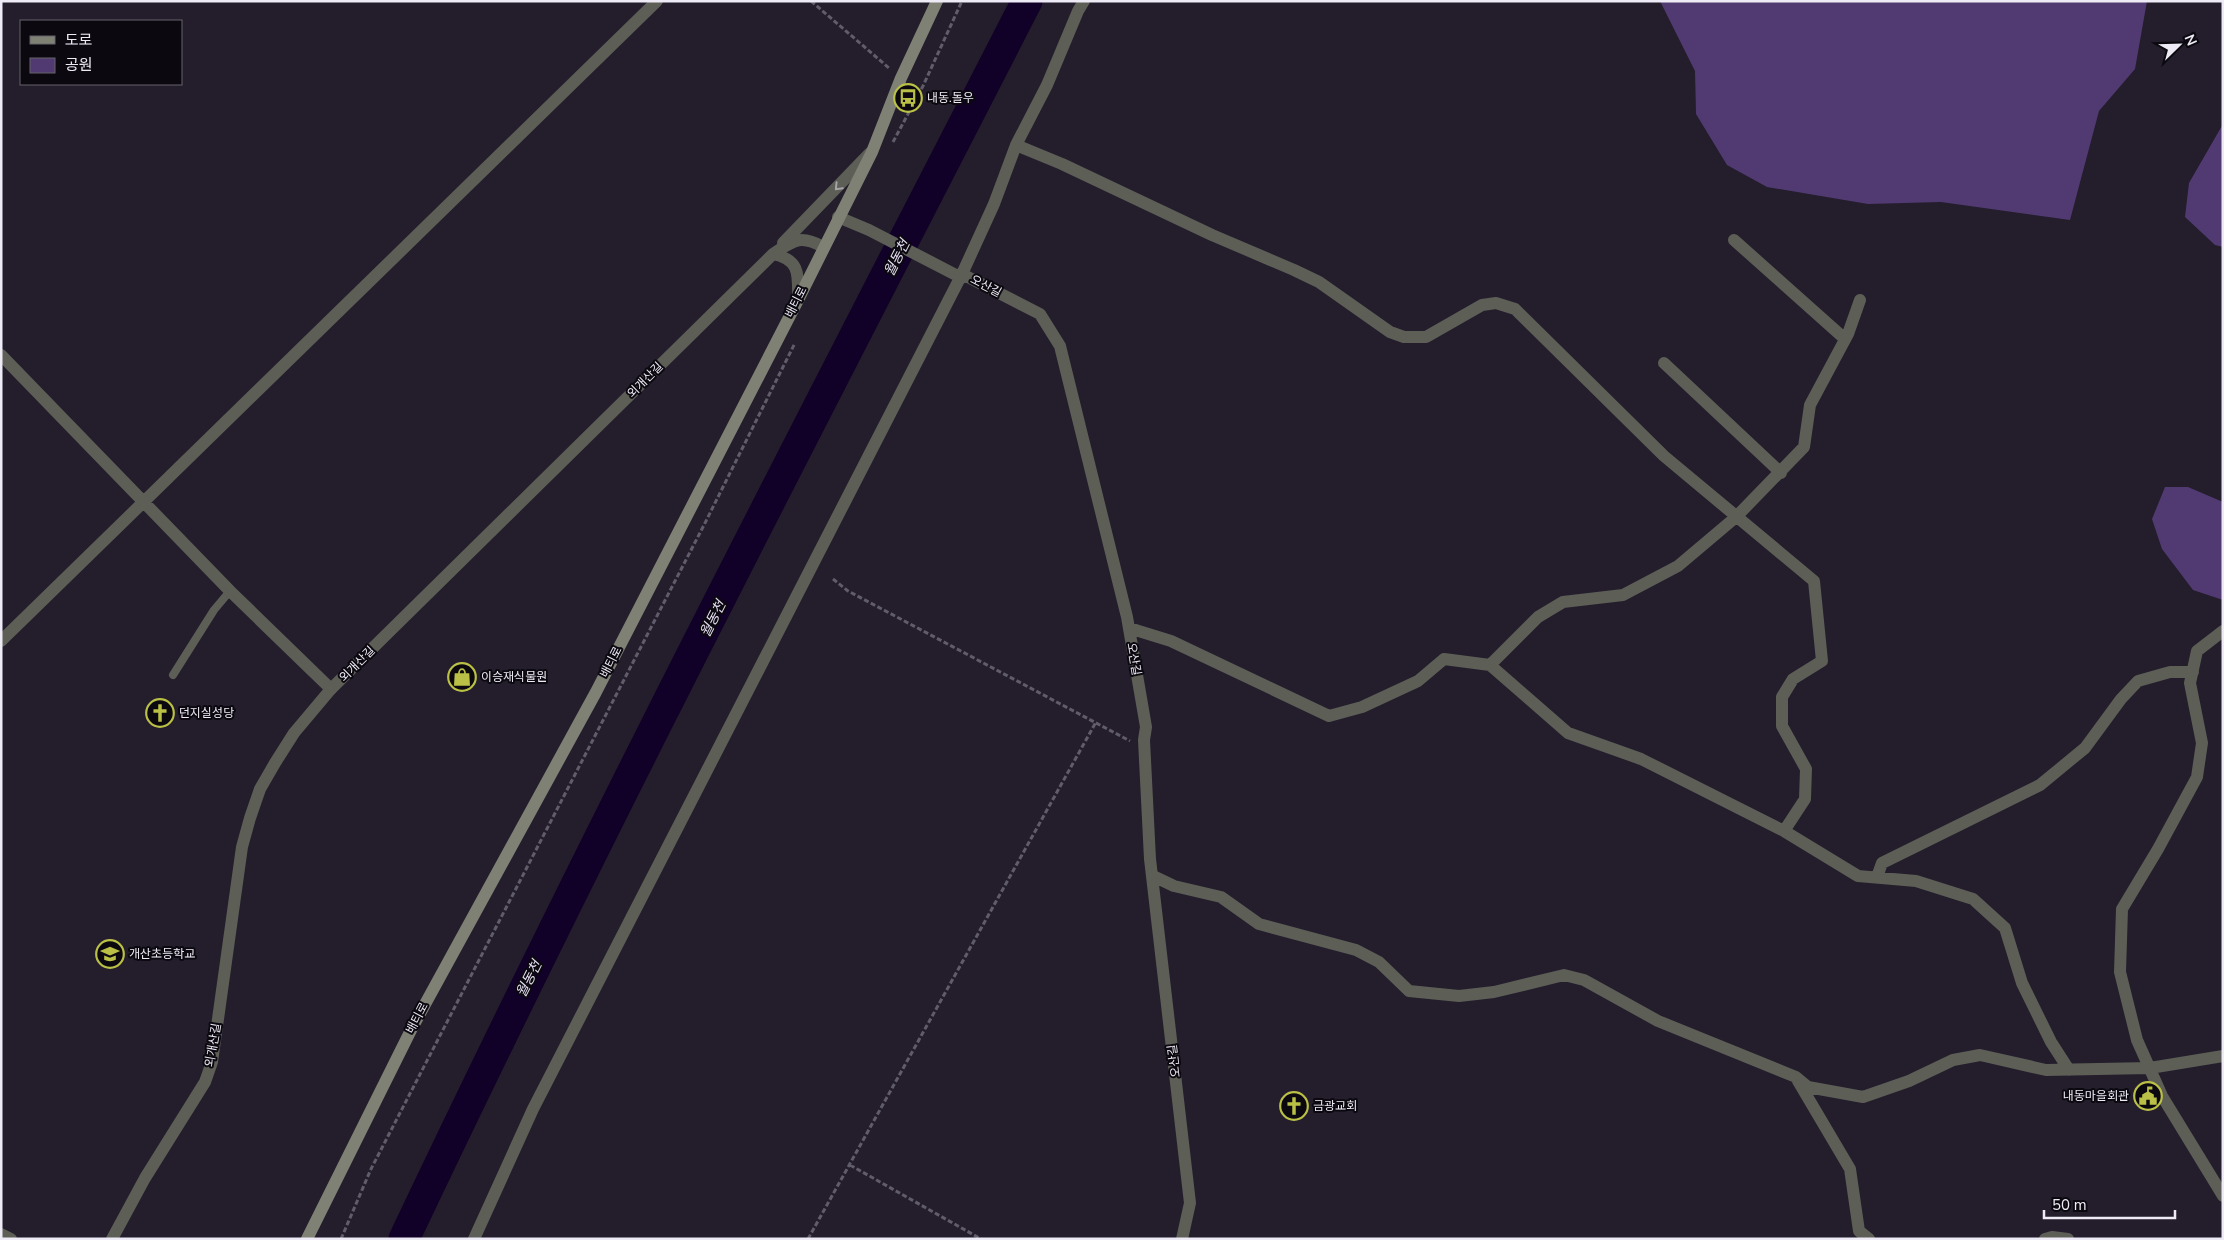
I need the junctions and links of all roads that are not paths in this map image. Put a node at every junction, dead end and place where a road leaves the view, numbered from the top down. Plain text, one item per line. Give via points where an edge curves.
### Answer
1 (657, 1) edge
2 (937, 1) edge
3 (1084, 1) edge
4 (1016, 145) junction
5 (872, 152) junction
6 (838, 217) junction
7 (1734, 240) dead end
8 (823, 247) junction
9 (773, 254) junction
10 (959, 274) junction
11 (798, 300) junction
12 (1860, 300) dead end
13 (1845, 339) junction
14 (1, 354) edge
15 (1664, 363) dead end
16 (1781, 473) junction
17 (144, 502) junction
18 (1736, 517) junction
19 (230, 592) junction
20 (1129, 628) junction
21 (2223, 630) edge
22 (1, 641) edge
23 (1490, 665) junction
24 (2193, 672) junction
25 (174, 675) dead end
26 (331, 689) junction
27 (1784, 831) junction
28 (1152, 876) junction
29 (1876, 877) junction
30 (2223, 1056) edge
31 (2150, 1068) junction
32 (2069, 1070) junction
33 (1796, 1077) junction
34 (2223, 1196) edge
35 (1, 1234) edge
36 (11, 1239) edge
37 (112, 1239) edge
38 (307, 1239) edge
39 (474, 1239) edge
40 (1182, 1239) edge
41 (1869, 1239) edge
42 (2046, 1239) edge
43 (2068, 1239) edge

1 - 17 street
2 - 5 main road, 배티로 via 901,78
3 - 4 street
4 - 10 street via 994,204
4 - 18 street via 1294,270 1326,287 1390,332 1404,337 1426,337 1482,306 1496,303 1516,309 1664,456
5 - 6 main road, 배티로
5 -> 9 street
6 - 8 main road, 배티로
6 - 10 street, 오산길
7 - 13 street
8 - 9 street, 외개산길 via 806,240 794,240
8 - 11 main road, 배티로
9 - 11 street via 787,257 796,267
9 - 26 street, 외개산길
10 - 20 street, 오산길 via 1040,314 1060,346
10 - 39 street via 533,1109
11 - 38 main road, 배티로 via 596,692 412,1028
12 - 13 street
13 - 16 street via 1810,405 1804,447
14 - 17 street
15 - 16 street
16 - 18 street
17 - 19 street
17 - 22 street
18 - 23 street via 1678,566 1623,595 1563,602 1538,617
18 - 27 street via 1814,581 1822,661 1793,679 1782,697 1782,726 1806,769 1806,799
19 - 25 lane via 214,610
19 - 26 street
20 - 23 street via 1171,641 1329,716 1362,707 1418,680 1444,659
20 - 28 street, 오산길 via 1146,727 1144,740
21 - 24 street via 2197,651
23 - 27 street via 1568,733 1641,759
24 - 29 street via 2170,672 2138,681 2085,748 2040,785 1882,863
24 - 31 street via 2190,683 2202,743 2197,777 2122,909 2120,972 2137,1040
26 - 37 street, 외개산길 via 294,732 260,789 242,847 212,1062 206,1082 144,1178
27 - 29 street via 1858,876
28 - 33 street via 1174,886 1221,897 1259,924 1356,950 1379,962 1409,990 1458,996 1494,992 1564,975 1584,980 1658,1021
28 - 40 street, 오산길 via 1190,1203
29 - 32 street via 1916,881 1972,899 2005,928 2022,983 2051,1042
30 - 31 street
31 - 32 street
31 - 34 street via 2162,1096
32 - 33 street via 2046,1070 1980,1054 1953,1060 1909,1081 1863,1097 1808,1087
33 - 41 street via 1850,1169 1859,1231
35 - 36 street
42 - 43 street

